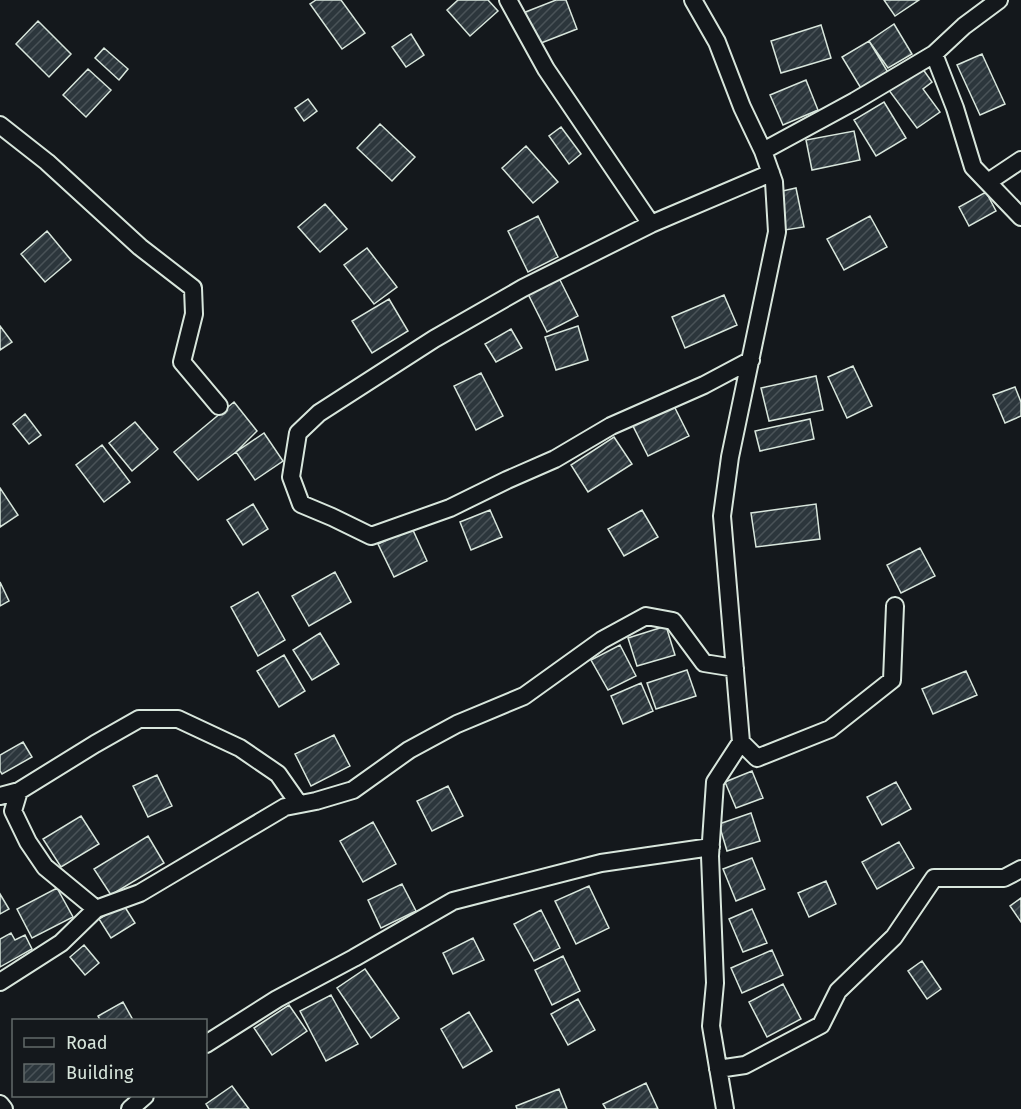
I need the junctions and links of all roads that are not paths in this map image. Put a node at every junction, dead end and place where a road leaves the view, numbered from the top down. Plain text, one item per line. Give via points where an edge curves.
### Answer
1 (693, 0) edge
2 (999, 0) edge
3 (514, 2) edge
4 (934, 54) junction
5 (0, 125) edge
6 (763, 151) junction
7 (1021, 160) edge
8 (771, 173) junction
9 (988, 183) junction
10 (1021, 217) edge
11 (651, 224) junction
12 (751, 360) junction
13 (219, 406) dead end
14 (895, 606) dead end
15 (735, 668) junction
16 (741, 742) junction
17 (19, 791) junction
18 (0, 796) edge
19 (299, 804) junction
20 (711, 847) junction
21 (1021, 869) edge
22 (96, 909) junction
23 (0, 982) edge
24 (207, 1043) edge
25 (718, 1069) junction
26 (143, 1097) edge
27 (0, 1104) edge
28 (4, 1109) edge
29 (130, 1109) edge
30 (725, 1109) edge

1 - 6 street via 717,42
2 - 4 street
3 - 11 street via 546,69
4 - 6 street
4 - 9 street via 973,167
5 - 13 street via 193,288 194,315 182,362
6 - 8 street
7 - 9 street
8 - 11 street
8 - 12 street via 777,232
9 - 10 street
11 - 12 street via 523,288 319,412 298,433 291,477 301,504 371,536 450,508
12 - 15 street via 722,516
14 - 16 street via 892,680 830,729 757,758
15 - 16 street
15 - 19 street via 704,663 673,621 646,616 602,640 524,696 457,724 409,750 353,790
16 - 20 street via 715,782
17 - 18 street
17 - 19 street via 139,719 178,719 240,748 278,774
17 - 22 street via 13,811 39,859
19 - 22 street via 285,807 140,893
20 - 24 street via 601,863 453,902 277,999
20 - 25 street via 716,983 711,1026
21 - 25 street via 1004,878 934,878 894,937 838,991 821,1025 745,1065
22 - 23 street via 61,943
25 - 30 street
26 - 29 street
27 - 28 street

